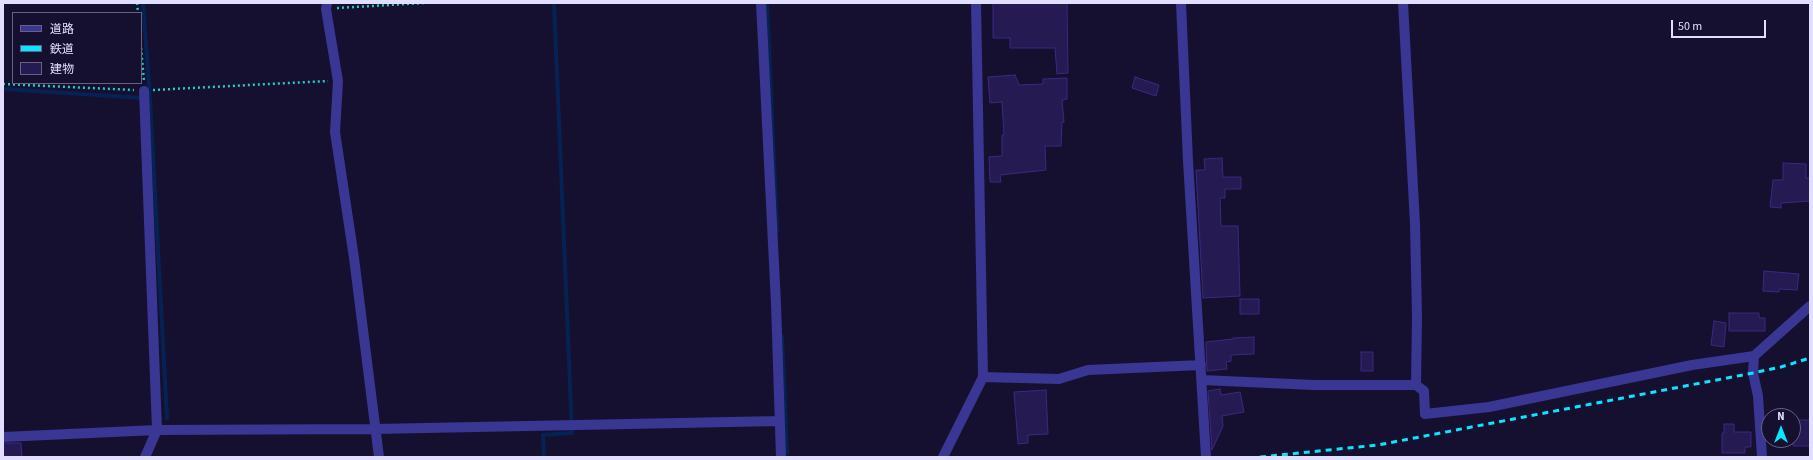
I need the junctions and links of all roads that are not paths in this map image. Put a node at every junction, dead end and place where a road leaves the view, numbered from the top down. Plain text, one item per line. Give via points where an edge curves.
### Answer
1 (761, 3) edge
2 (976, 3) edge
3 (1181, 3) edge
4 (1403, 3) edge
5 (326, 6) edge
6 (144, 91) road end
7 (1810, 306) edge
8 (1754, 356) junction
9 (1201, 366) junction
10 (983, 377) junction
11 (1202, 380) junction
12 (1416, 385) junction
13 (780, 421) junction
14 (375, 429) junction
15 (158, 430) junction
16 (3, 437) edge
17 (145, 457) edge
18 (378, 457) edge
19 (781, 457) edge
20 (943, 457) edge
21 (1206, 457) edge
22 (1762, 457) edge

1 - 13 street
2 - 10 street
3 - 9 street
4 - 12 street via 1415,224
5 - 14 street via 338,81 335,132
6 - 15 street
7 - 8 street
8 - 12 street via 1692,365 1488,407 1425,414 1424,391
8 - 22 street via 1753,373 1758,396
9 - 10 street via 1088,370 1059,379
9 - 11 street
10 - 20 street
11 - 12 street
11 - 21 street
13 - 14 street
13 - 19 street
14 - 15 street
14 - 18 street
15 - 16 street
15 - 17 street

